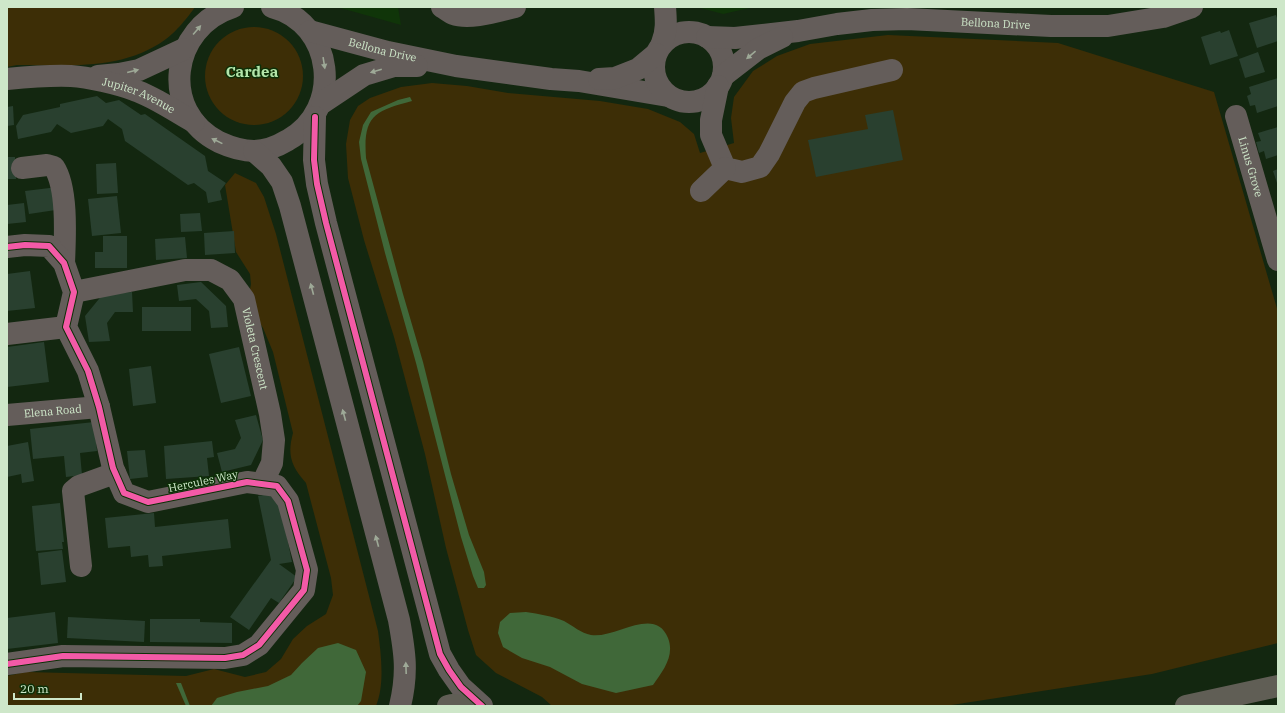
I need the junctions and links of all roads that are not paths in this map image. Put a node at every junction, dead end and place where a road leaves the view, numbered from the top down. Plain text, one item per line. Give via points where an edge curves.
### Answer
1 (233, 7) edge
2 (276, 7) edge
3 (442, 7) edge
4 (516, 7) edge
5 (666, 7) edge
6 (677, 7) edge
7 (1192, 7) edge
8 (214, 11) edge
9 (310, 31) junction
10 (798, 31) junction
11 (701, 35) junction
12 (659, 48) junction
13 (184, 49) junction
14 (456, 66) junction
15 (892, 70) dead end
16 (81, 77) junction
17 (7, 79) edge
18 (579, 81) junction
19 (721, 81) junction
20 (673, 98) junction
21 (318, 110) junction
22 (1236, 116) dead end
23 (194, 122) junction
24 (711, 135) junction
25 (254, 151) junction
26 (22, 168) dead end
27 (725, 168) junction
28 (701, 191) dead end
29 (1272, 215) edge
30 (7, 247) edge
31 (1278, 260) edge
32 (64, 263) junction
33 (74, 292) junction
34 (66, 327) junction
35 (7, 334) edge
36 (99, 407) junction
37 (7, 415) edge
38 (115, 473) junction
39 (262, 484) junction
40 (81, 566) dead end
41 (7, 664) edge
42 (1278, 686) edge
43 (400, 706) edge
44 (448, 706) edge
45 (463, 706) edge
46 (482, 706) edge
47 (1186, 706) edge

1 - 8 street
2 - 9 street
3 - 4 street via 453,14 465,16
5 - 12 street via 666,35
6 - 11 street via 684,20
7 - 10 street, Bellona Drive via 1163,17 1108,26 1010,25 907,19 872,20
13 -> 8 street via 196,30
9 - 14 street, Bellona Drive via 388,52
9 -> 21 street via 322,54 326,78
10 - 11 street, Bellona Drive via 735,38
10 -> 19 street, Bellona Drive via 758,49
11 - 12 street, Bellona Drive via 684,32 672,36
11 - 19 street via 716,44 721,54 724,65
12 - 18 street, Bellona Drive via 638,68 615,78
12 - 20 street via 653,65 655,77 660,88
16 -> 13 street, Jupiter Avenue via 139,70
13 - 23 street via 180,87 184,105
14 - 18 street, Bellona Drive
14 -> 21 street, Bellona Drive via 394,66 364,75
15 - 27 street via 802,92 760,168 742,172
16 - 17 street, Jupiter Avenue
16 - 23 street, Jupiter Avenue via 135,90
18 - 20 street, Bellona Drive
19 - 20 street, Bellona Drive via 711,94 701,100 690,102
19 - 24 street via 711,120
20 - 24 street via 702,123
21 - 25 street, Bellona Drive via 299,135 278,146
21 - 46 street via 314,160 317,184 440,654 461,687
22 - 29 street, Linus Grove via 1254,177
25 -> 23 street via 232,148 211,138
24 - 27 street
43 -> 25 street via 406,676 399,620 288,200 282,182 271,166
26 - 32 street via 47,165 54,167 59,174 65,232
27 - 28 street
29 - 31 street, Linus Grove
30 - 32 street via 49,246
32 - 33 street
33 - 34 street
33 - 39 street, Violeta Crescent via 185,270 211,270 230,280 244,299 270,414 274,440 272,463
34 - 35 street
34 - 36 street, Hercules Way via 88,371
36 - 37 street, Elena Road
36 - 38 street, Hercules Way
38 - 39 street, Hercules Way via 124,493 148,502 247,482
38 - 40 street via 79,486 73,491
39 - 41 street, Hercules Way via 277,486 288,500 307,570 304,590 259,645 243,655 225,658 63,656
42 - 47 main road
44 - 45 main road

